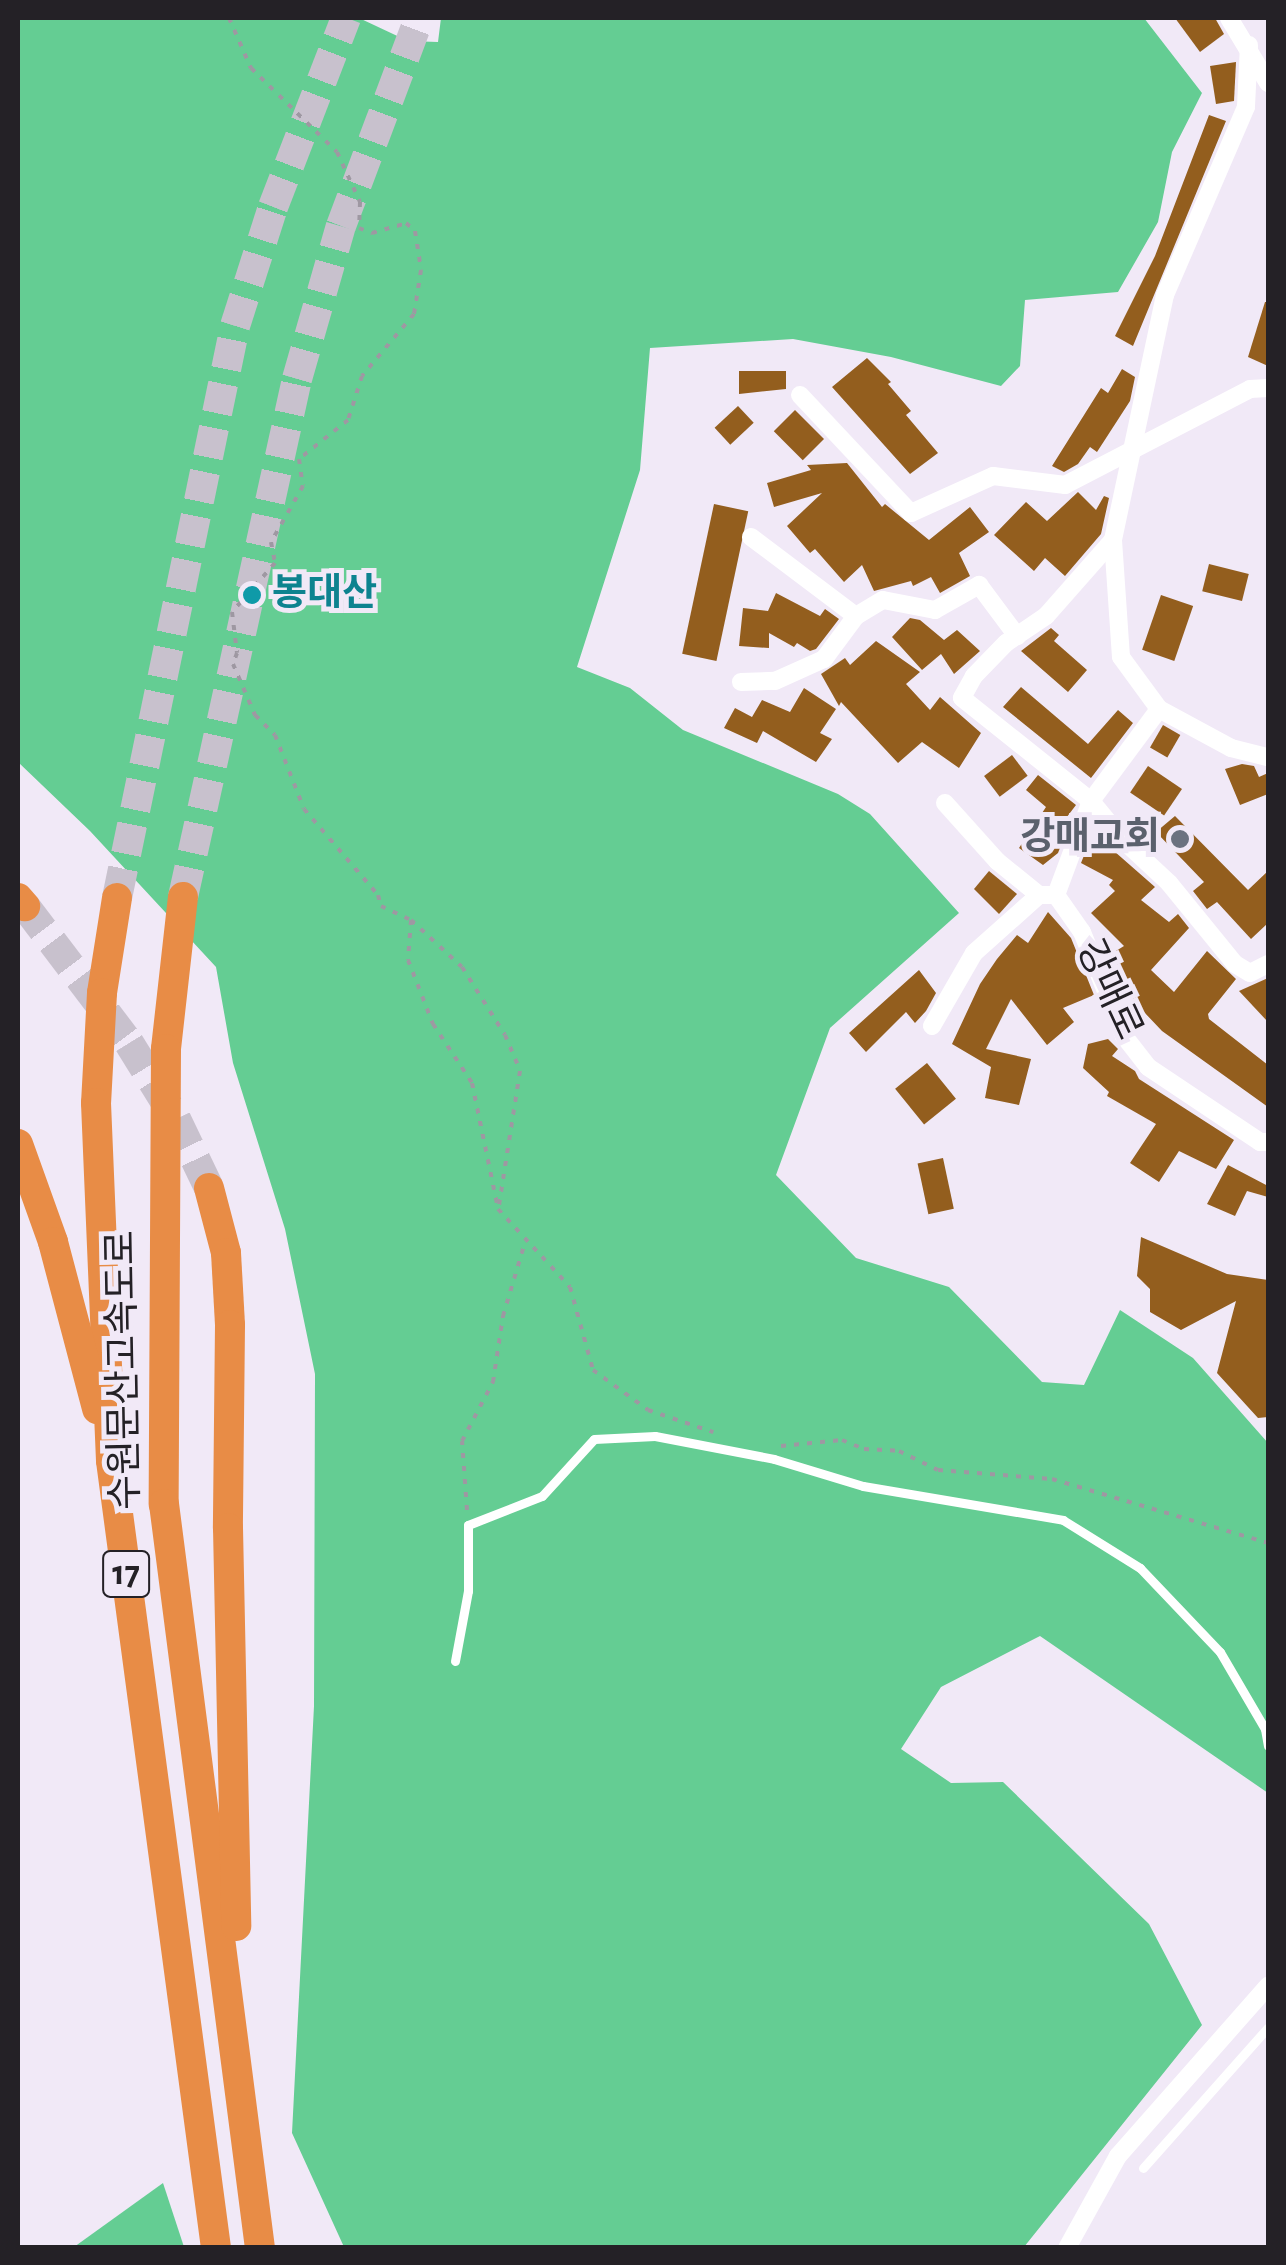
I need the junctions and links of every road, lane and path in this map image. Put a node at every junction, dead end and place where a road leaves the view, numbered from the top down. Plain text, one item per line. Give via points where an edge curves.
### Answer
1 (229, 18) edge
2 (1230, 18) edge
3 (1249, 44) junction
4 (1268, 83) edge
5 (1268, 388) edge
6 (800, 396) dead end
7 (1134, 450) junction
8 (752, 537) dead end
9 (1112, 540) junction
10 (856, 616) junction
11 (1017, 636) junction
12 (740, 682) dead end
13 (1159, 708) junction
14 (1268, 757) edge
15 (1091, 801) junction
16 (945, 802) dead end
17 (1048, 895) junction
18 (183, 897) tunnel mouth
19 (116, 898) tunnel mouth
20 (411, 920) junction
21 (1268, 964) edge
22 (932, 1026) dead end
23 (1268, 1142) edge
24 (18, 1144) edge
25 (209, 1188) tunnel mouth
26 (498, 1209) junction
27 (526, 1240) junction
28 (718, 1433) dead end
29 (774, 1447) dead end
30 (111, 1461) junction
31 (468, 1525) junction
32 (1268, 1543) edge
33 (455, 1661) dead end
34 (1268, 1746) edge
35 (1268, 1986) edge
36 (1268, 2028) edge
37 (240, 2079) junction
38 (1143, 2168) dead end
39 (216, 2248) edge
40 (260, 2248) edge
41 (1068, 2248) edge

1 - 20 path via 251,68 337,152 360,202 360,228 372,233 406,222 416,231 421,270 414,314 362,376 348,420 300,459 303,486 271,542 276,563 232,612 238,652 232,664 256,715 275,735 304,809 381,906
2 - 3 street
3 - 4 street
3 - 7 street via 1246,107 1165,295
5 - 7 street via 1250,388
6 - 7 street via 911,513 994,476 1066,485
7 - 9 street
8 - 10 street
9 - 11 street via 1046,616
9 - 13 street via 1121,657
10 - 11 street via 883,600 935,610 979,585
10 - 12 street via 824,659 775,681
11 - 15 street via 974,676 962,698
13 - 14 street via 1231,748
13 - 15 street
15 - 17 street
15 - 21 street via 1235,964 1250,973
16 - 17 street, 강매로 via 997,861
17 - 22 street via 974,954
17 - 23 street, 강매로 via 1082,932 1124,1036 1148,1067
18 - 37 highway, 수원문산고속도로 / 17 via 166,1049 164,1504
19 - 30 highway, 수원문산고속도로 / 17 via 96,1103
20 - 26 path via 408,960 433,1024 472,1083
20 - 26 path via 462,967 520,1070
24 - 30 highway, 수원문산고속도로 / 17 via 52,1242
25 - 37 highway, 수원문산고속도로 / 17 via 226,1254 230,1325
26 - 27 path
27 - 28 path via 570,1288 593,1370 648,1410
27 - 31 path via 503,1316 493,1382 462,1441
29 - 32 path via 842,1440 900,1451 938,1470 1052,1478
30 - 39 highway, 수원문산고속도로 / 17
31 - 33 lane via 468,1592
31 - 34 lane via 542,1496 594,1439 655,1436 774,1459 863,1486 1063,1520 1140,1568 1220,1652 1265,1729
35 - 41 street via 1118,2156
36 - 38 lane
37 - 40 highway, 수원문산고속도로 / 17

